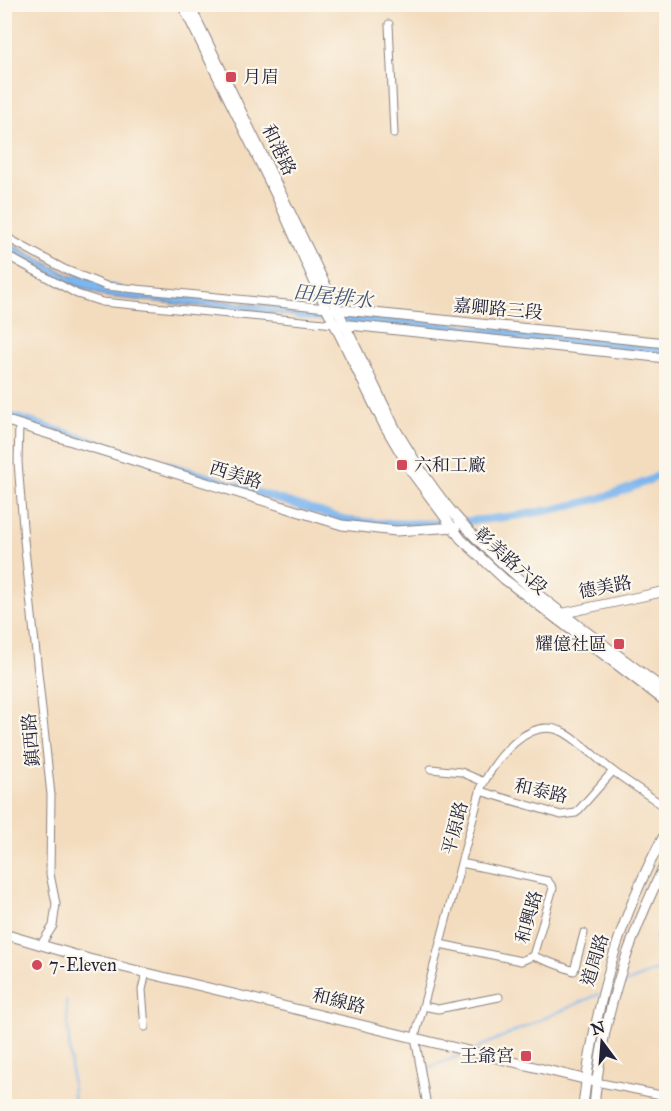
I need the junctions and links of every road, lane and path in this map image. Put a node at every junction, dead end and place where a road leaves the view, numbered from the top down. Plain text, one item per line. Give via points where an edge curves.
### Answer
1 (182, 4) edge
2 (189, 4) edge
3 (389, 24) dead end
4 (394, 134) dead end
5 (4, 237) edge
6 (4, 254) edge
7 (106, 286) junction
8 (102, 302) junction
9 (336, 316) junction
10 (666, 343) edge
11 (666, 358) edge
12 (4, 420) edge
13 (19, 424) junction
14 (459, 525) junction
15 (512, 570) junction
16 (504, 579) junction
17 (666, 591) edge
18 (564, 612) junction
19 (550, 617) junction
20 (666, 691) edge
21 (666, 702) edge
22 (431, 769) dead end
23 (613, 771) junction
24 (484, 782) junction
25 (480, 791) junction
26 (666, 808) edge
27 (666, 832) edge
28 (666, 862) edge
29 (461, 863) junction
30 (584, 933) dead end
31 (4, 934) edge
32 (42, 943) junction
33 (440, 944) junction
34 (533, 956) junction
35 (146, 972) junction
36 (499, 997) dead end
37 (423, 1006) junction
38 (145, 1027) dead end
39 (415, 1037) junction
40 (591, 1081) junction
41 (666, 1096) edge
42 (428, 1107) edge
43 (583, 1107) edge
44 (594, 1107) edge

1 - 9 main road, 和港路
2 - 9 main road, 和港路
3 - 4 street
5 - 7 street
6 - 8 street via 77,294
7 - 8 street
7 - 9 street
8 - 9 street
9 - 10 main road, 嘉卿路三段
9 - 11 main road, 嘉卿路三段
9 - 14 main road, 和港路 via 395,428 450,517
12 - 13 main road, 西美路
13 - 14 main road, 西美路 via 342,525 396,531
13 - 32 street, 鎮西路 via 24,540 51,795 50,874 56,904 53,926
14 - 15 main road, 彰美路六段
14 - 16 main road, 彰美路六段 via 460,539
15 - 16 main road
15 - 18 main road, 彰美路六段
16 - 19 main road, 彰美路六段
17 - 18 main road, 德美路
18 - 19 main road, 德美路
18 - 20 main road, 彰美路六段
19 - 21 main road, 彰美路六段
22 - 24 street via 460,772
23 - 24 street, 平原路 via 564,732 541,729 520,737 503,753
23 - 25 street, 和泰路 via 576,813 561,815
23 - 26 street, 平原路
24 - 25 street, 平原路
25 - 29 street, 平原路
27 - 40 main road, 道周路 via 644,873 605,978
28 - 40 main road, 道周路 via 638,921
29 - 33 street, 平原路
29 - 34 street, 和興路 via 548,881 553,888
30 - 34 street via 574,971
31 - 32 main road, 和線路
32 - 35 main road, 和線路
33 - 34 street, 和興路 via 521,962
33 - 37 street, 平原路
35 - 38 street via 142,990
35 - 39 main road, 和線路
36 - 37 street via 438,1010
37 - 39 street, 平原路
39 - 40 main road, 和線路
39 - 42 street, 平原路
40 - 41 street, 和線路
40 - 43 main road, 道周路
40 - 44 main road, 道周路

